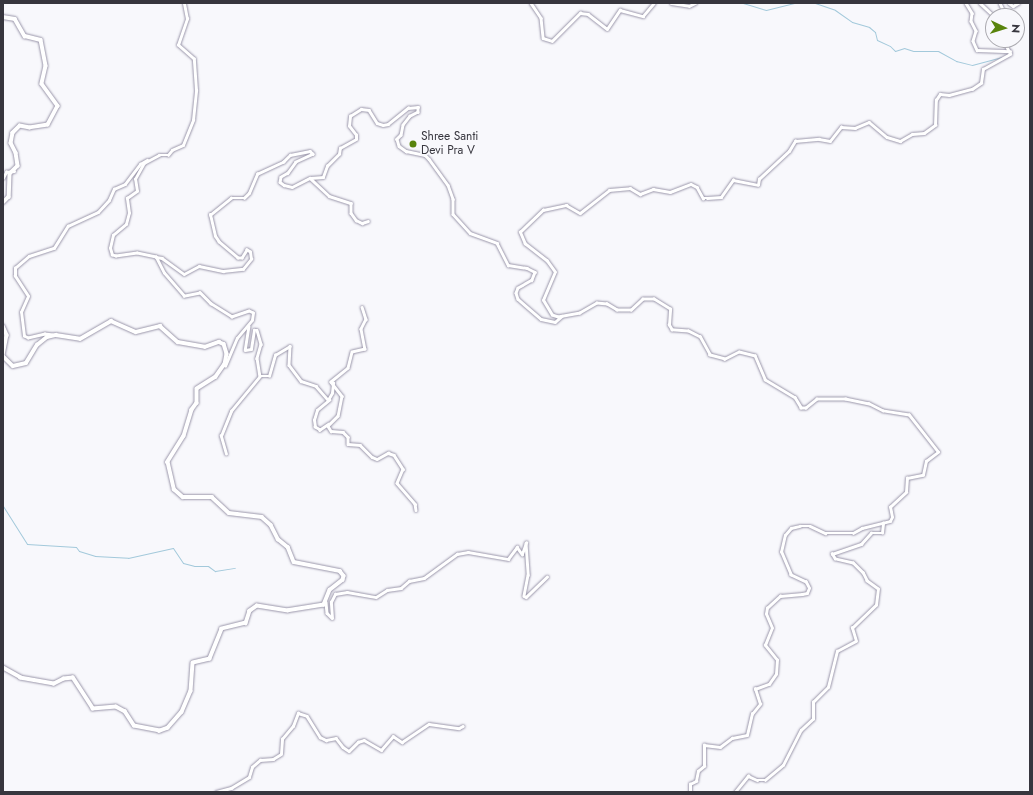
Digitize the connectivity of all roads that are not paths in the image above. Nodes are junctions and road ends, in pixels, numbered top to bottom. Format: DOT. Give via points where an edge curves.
graph roads {
  1 [pos="184,3"];
  2 [pos="531,3"];
  3 [pos="654,3"];
  4 [pos="671,3"];
  5 [pos="695,3"];
  6 [pos="966,3"];
  7 [pos="1009,3"];
  8 [pos="1018,3"];
  9 [pos="3,17"];
  10 [pos="1008,48"];
  11 [pos="1010,51"];
  12 [pos="150,160"];
  13 [pos="14,170"];
  14 [pos="3,178"];
  15 [pos="310,178"];
  16 [pos="3,203"];
  17 [pos="368,221"];
  18 [pos="156,257"];
  19 [pos="362,307"];
  20 [pos="562,316"];
  21 [pos="249,325"];
  22 [pos="3,326"];
  23 [pos="53,335"];
  24 [pos="222,369"];
  25 [pos="260,376"];
  26 [pos="333,383"];
  27 [pos="329,400"];
  28 [pos="329,424"];
  29 [pos="226,454"];
  30 [pos="416,510"];
  31 [pos="882,523"];
  32 [pos="547,577"];
  33 [pos="326,602"];
  34 [pos="3,668"];
  35 [pos="463,726"];
  36 [pos="216,792"];
  37 [pos="690,792"];
  38 [pos="735,792"];
  1 -- 12 [label="street" via="187,19 178,45 194,59 196,90 193,120 182,145 174,148 168,155 158,155"];
  2 -- 3 [label="street" via="541,18 543,38 552,41 580,13 588,14 607,29 620,10 643,16"];
  4 -- 5 [label="street" via="688,6"];
  6 -- 11 [label="street" via="972,12 971,21 976,31 974,41 977,50"];
  7 -- 8 [label="street" via="1013,6"];
  9 -- 13 [label="street" via="16,19 25,36 41,40 46,66 42,84 58,106 48,125 30,128 20,126 15,130 11,139 18,163"];
  10 -- 11 [label="street"];
  11 -- 20 [label="street" via="1007,57 983,69 981,83 972,90 949,95 940,94 936,100 935,125 924,133 898,140 887,136 867,121 855,128 841,128 830,141 795,141 790,150 763,175 758,185 733,180 720,197 703,198 697,187 691,184 670,192 653,188 640,194 632,188 611,189 580,212 566,205 543,210 520,234 524,244 547,261 555,272 544,297 544,304 552,315"];
  12 -- 18 [label="street" via="135,179 137,191 128,196 129,213 126,224 113,235 110,248 112,255 116,256 137,253"];
  12 -- 23 [label="street" via="142,162 125,184 114,189 109,200 98,212 68,226 54,248 29,256 16,265 16,276 28,296 21,312 24,336 28,338"];
  13 -- 14 [label="street" via="6,172"];
  13 -- 16 [label="street" via="10,174 9,197"];
  15 -- 17 [label="street" via="329,196 351,203 351,213 356,220 362,224"];
  15 -- 18 [label="street" via="292,187 280,182 281,177 288,173 296,162 313,154 310,151 290,155 283,162 257,174 249,193 244,198 231,198 210,216 219,242 238,258 242,258 247,250 250,252 251,259 243,269 223,271 199,266 184,274 162,258"];
  15 -- 20 [label="street" via="325,176 327,166 342,146 356,139 349,121 354,112 361,109 369,110 377,123 386,125 405,110 418,106 418,112 410,116 403,125 401,135 397,139 399,146 406,151 425,155 432,162 448,185 453,199 453,214 470,233 497,243 508,265 535,272 532,280 518,288 518,299 541,319 555,322"];
  18 -- 21 [label="street" via="164,273 184,296 200,293 210,304 232,317 251,312 253,317"];
  19 -- 26 [label="street" via="366,318 361,329 364,351 352,352 348,368 332,379"];
  20 -- 31 [label="street" via="580,313 598,303 607,304 617,310 630,310 640,301 651,298 669,307 672,330 688,331 700,337 710,355 727,358 739,352 755,356 765,380 795,398 801,408 806,408 817,399 846,399 869,404 883,411 911,416 938,454 926,461 923,475 907,478 906,492 890,507 892,519"];
  21 -- 24 [label="street" via="237,338 228,364"];
  21 -- 25 [label="street" via="245,350 251,349 254,330 257,330 261,347 257,358"];
  22 -- 23 [label="street" via="7,335 3,356 13,366 26,363 40,342"];
  23 -- 24 [label="street" via="80,339 111,320 136,332 157,325 178,342 205,347 219,342 224,344 228,354"];
  24 -- 33 [label="street" via="216,377 197,389 197,403 192,410 184,436 168,462 174,489 183,497 212,496 229,513 262,517 271,525 278,539 288,546 294,562 340,571 344,576 343,580 330,590"];
  25 -- 27 [label="street" via="269,376 274,355 290,346 289,365 301,381 316,386"];
  25 -- 29 [label="street" via="231,411 221,436"];
  26 -- 27 [label="street"];
  26 -- 28 [label="street" via="342,396 338,416"];
  27 -- 28 [label="street" via="317,410 314,420 315,427 320,430"];
  28 -- 30 [label="street" via="331,430 347,436 348,444 360,445 372,457 377,459 388,453 397,458 403,469 397,483 416,504"];
  31 -- 37 [label="street" via="853,533 825,533 810,526 800,526 792,528 785,535 782,552 791,575 806,582 809,588 802,594 780,596 767,608 766,614 772,628 765,645 777,660 776,674 769,684 755,689 760,704 752,714 747,735 732,738 720,747 704,745 704,766 698,771 696,781 690,784"];
  31 -- 38 [label="street" via="882,533 872,533 861,544 832,554 835,559 853,563 860,568 867,581 878,589 876,605 852,628 856,641 837,651 828,687 813,702 813,719 800,730 783,765 765,780 748,776"];
  32 -- 33 [label="street" via="526,597 524,596 528,575 526,542 522,554 517,547 508,559 468,552 457,554 424,578 409,581 401,588 387,590 376,597 347,592 335,594 331,602 332,618 327,613"];
  33 -- 34 [label="street" via="321,606 288,611 257,606 250,611 246,623 222,629 210,659 193,663 191,691 182,712 168,728 160,731 134,726 125,712 116,707 93,708 73,678 54,684 21,678"];
  35 -- 36 [label="street" via="459,728 429,724 402,742 393,736 381,750 364,740 349,751 336,738 326,740 320,737 307,716 298,713 293,726 282,739 281,754 273,759 260,760 252,767 249,777 231,788"];
}
